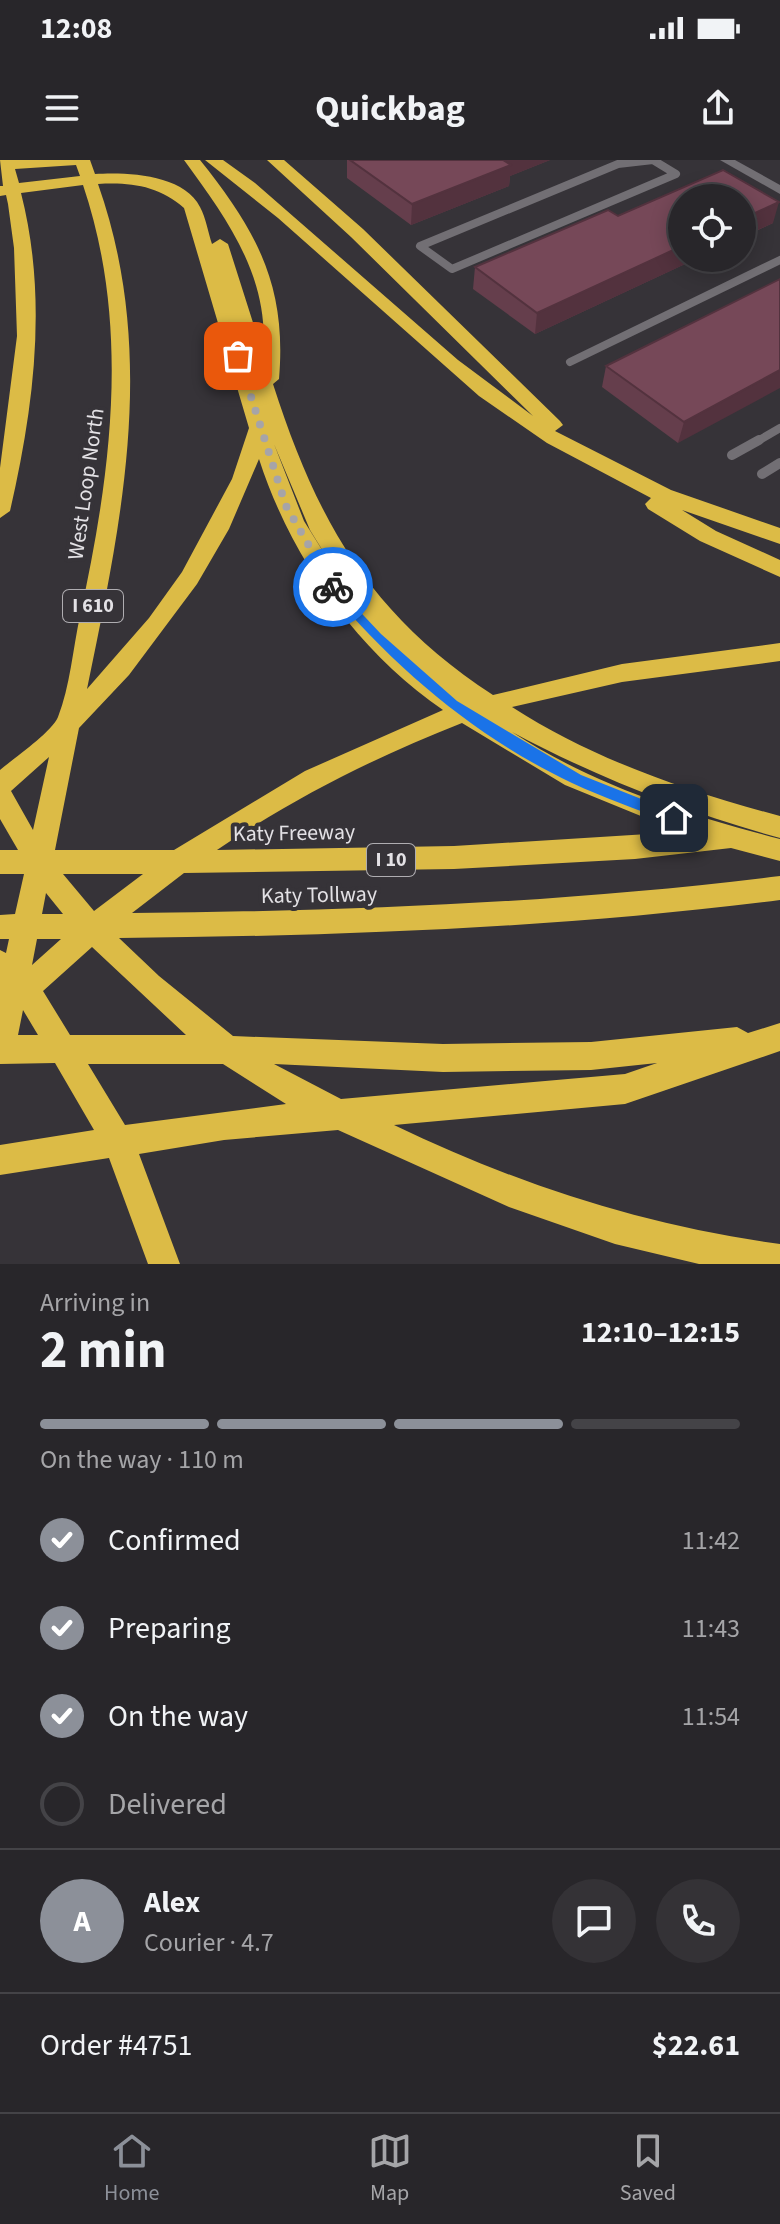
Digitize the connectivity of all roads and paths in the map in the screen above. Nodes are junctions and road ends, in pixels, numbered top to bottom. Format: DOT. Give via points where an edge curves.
graph roads {
  1 [pos="5,160"];
  2 [pos="80,160"];
  3 [pos="192,160"];
  4 [pos="213,160"];
  5 [pos="275,160"];
  6 [pos="653,160"];
  7 [pos="726,160"];
  8 [pos="155,164"];
  9 [pos="0,165"];
  10 [pos="779,188"];
  11 [pos="0,191"];
  12 [pos="780,260"];
  13 [pos="570,362"];
  14 [pos="780,428"];
  15 [pos="732,455"];
  16 [pos="780,463"];
  17 [pos="762,474"];
  18 [pos="0,511"];
  19 [pos="312,536"];
  20 [pos="780,536"];
  21 [pos="780,569"];
  22 [pos="780,652"];
  23 [pos="0,785"];
  24 [pos="0,795"];
  25 [pos="780,830"];
  26 [pos="780,850"];
  27 [pos="0,862"];
  28 [pos="780,888"];
  29 [pos="0,927"];
  30 [pos="0,963"];
  31 [pos="0,1013"];
  32 [pos="779,1036"];
  33 [pos="0,1049"];
  34 [pos="0,1160"];
  35 [pos="780,1260"];
  36 [pos="164,1264"];
  1 -- 18 [label="highway" via="21,225 28,320 19,422"];
  2 -- 9 [label="highway"];
  2 -- 33 [label="highway, West Loop North / I 610" via="103,222 116,284 124,370 120,447 111,519"];
  3 -- 23 [label="highway" via="236,215 265,283 271,372 254,449 217,535 159,621 77,714"];
  4 -- 20 [label="highway" via="519,416 583,455 683,503"];
  5 -- 21 [label="highway" via="583,451 664,511"];
  6 -- 6 [label="lane" via="618,164 420,246 452,269 676,174"];
  7 -- 10 [label="street"];
  8 -- 19 [label="highway" via="186,178 207,205"];
  11 -- 19 [label="highway" via="137,176 184,194 274,476"];
  12 -- 13 [label="lane"];
  14 -- 15 [label="lane"];
  16 -- 17 [label="lane"];
  19 -- 25 [label="highway" via="425,657 525,729 659,792"];
  19 -- 26 [label="highway" via="342,600 452,705 576,779 649,809"];
  22 -- 31 [label="highway" via="559,685 446,718 355,755 267,801 179,859 94,926"];
  24 -- 35 [label="highway" via="21,837 63,893 139,976 266,1077 448,1169 575,1216 736,1256"];
  25 -- 27 [label="highway, Katy Freeway / I 10" via="601,852 433,860"];
  28 -- 29 [label="highway, Katy Tollway" via="627,908 384,923"];
  30 -- 36 [label="highway" via="24,985 120,1145"];
  32 -- 33 [label="highway" via="591,1056"];
  32 -- 34 [label="highway" via="625,1089 224,1125"];
}
